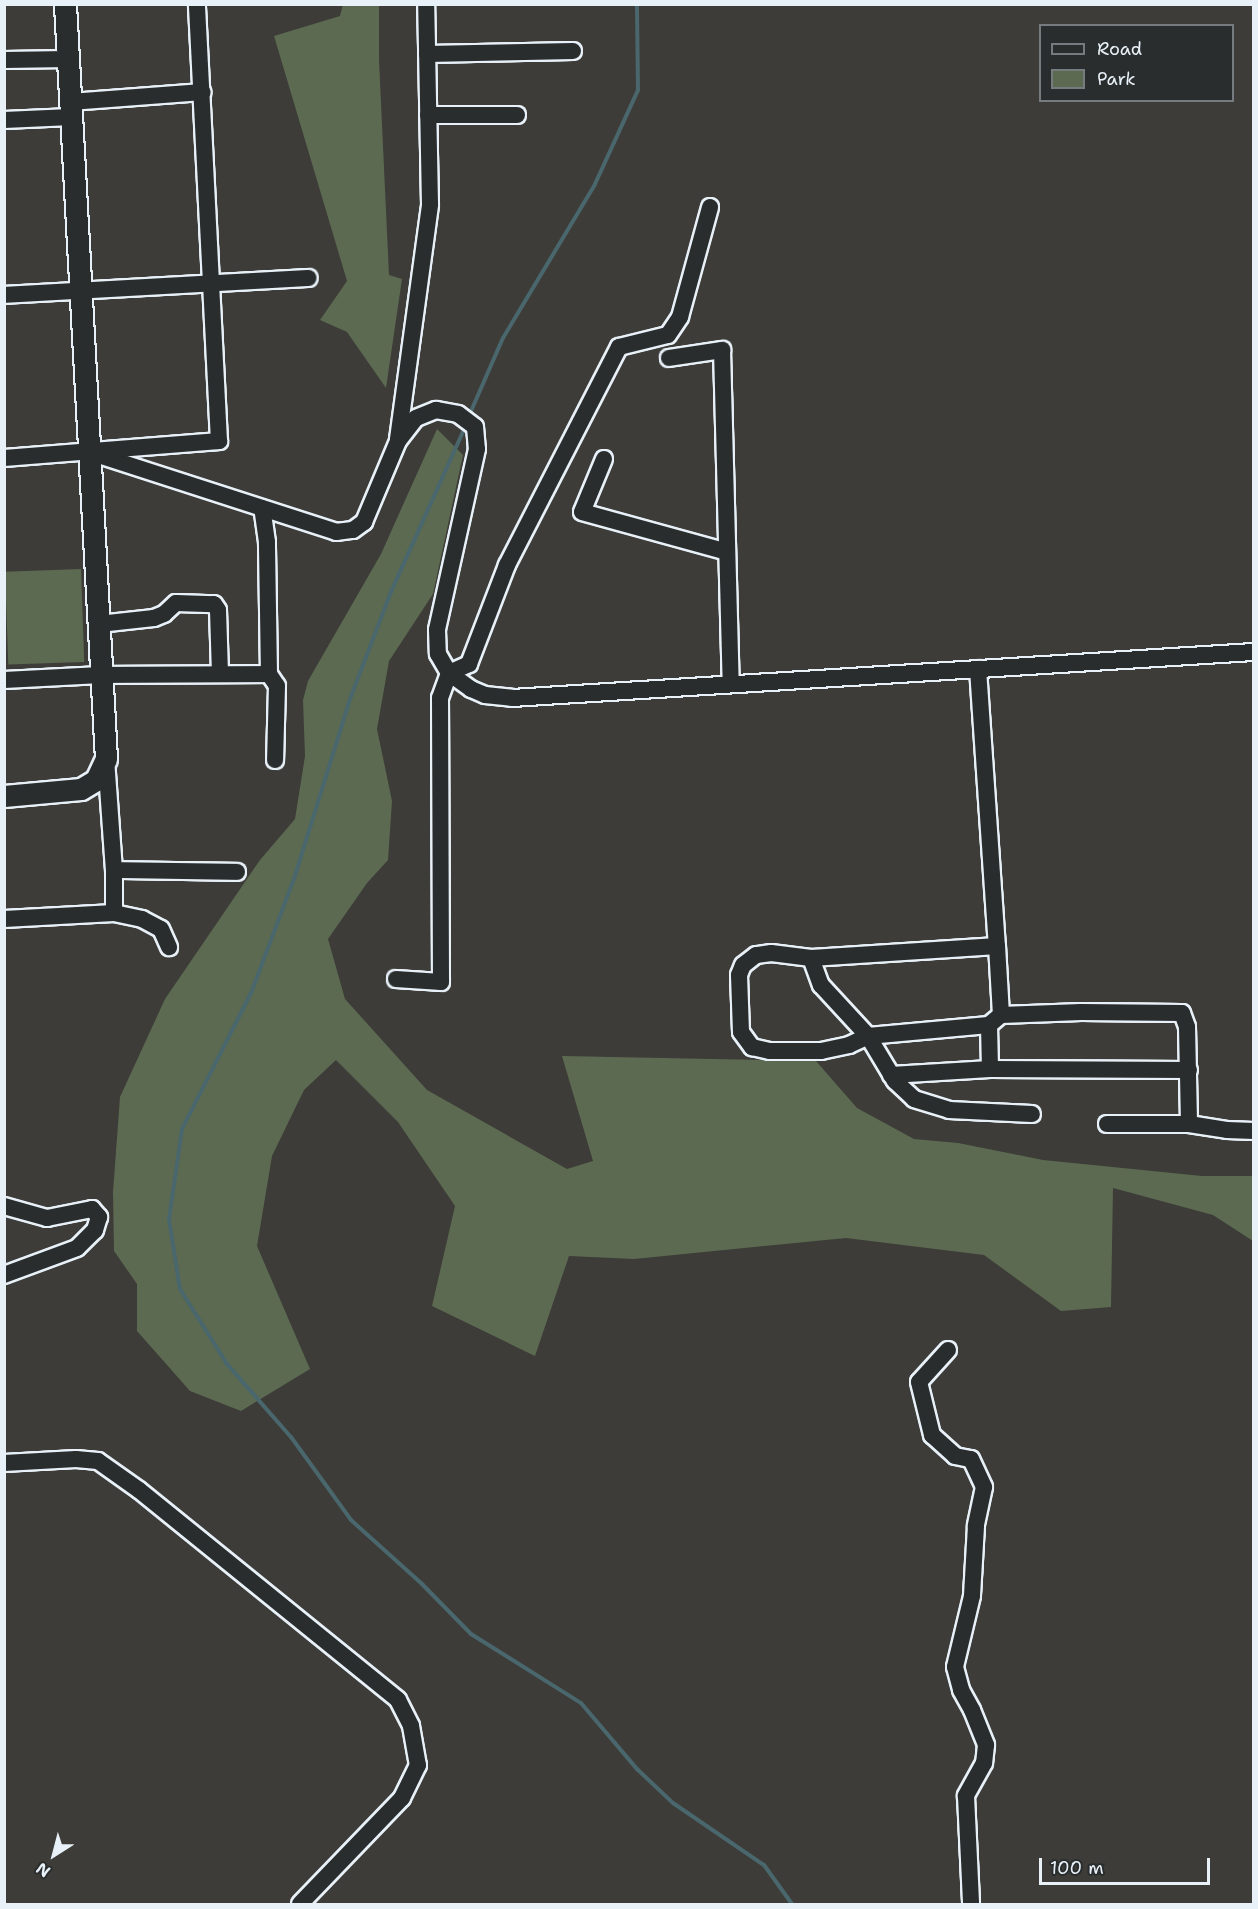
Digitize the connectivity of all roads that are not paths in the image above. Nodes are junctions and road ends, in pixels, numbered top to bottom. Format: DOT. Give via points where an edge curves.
graph roads {
  1 [pos="65,4"];
  2 [pos="197,4"];
  3 [pos="426,4"];
  4 [pos="573,51"];
  5 [pos="427,54"];
  6 [pos="68,59"];
  7 [pos="4,60"];
  8 [pos="203,92"];
  9 [pos="71,109"];
  10 [pos="428,115"];
  11 [pos="517,115"];
  12 [pos="4,120"];
  13 [pos="710,207"];
  14 [pos="309,278"];
  15 [pos="211,284"];
  16 [pos="81,290"];
  17 [pos="4,296"];
  18 [pos="669,358"];
  19 [pos="398,441"];
  20 [pos="89,452"];
  21 [pos="4,458"];
  22 [pos="604,459"];
  23 [pos="262,508"];
  24 [pos="727,552"];
  25 [pos="99,624"];
  26 [pos="1254,652"];
  27 [pos="978,669"];
  28 [pos="449,673"];
  29 [pos="220,674"];
  30 [pos="269,674"];
  31 [pos="101,675"];
  32 [pos="4,680"];
  33 [pos="731,684"];
  34 [pos="106,759"];
  35 [pos="275,760"];
  36 [pos="4,796"];
  37 [pos="114,870"];
  38 [pos="237,872"];
  39 [pos="114,913"];
  40 [pos="4,919"];
  41 [pos="997,946"];
  42 [pos="169,947"];
  43 [pos="811,958"];
  44 [pos="396,979"];
  45 [pos="995,1020"];
  46 [pos="868,1036"];
  47 [pos="990,1069"];
  48 [pos="1189,1070"];
  49 [pos="891,1075"];
  50 [pos="1032,1114"];
  51 [pos="1107,1124"];
  52 [pos="1189,1124"];
  53 [pos="1254,1131"];
  54 [pos="4,1206"];
  55 [pos="4,1275"];
  56 [pos="948,1350"];
  57 [pos="4,1463"];
  58 [pos="300,1905"];
  59 [pos="971,1905"];
  1 -- 6 [label="main road"];
  2 -- 8 [label="street"];
  3 -- 5 [label="street"];
  4 -- 5 [label="street"];
  5 -- 10 [label="street"];
  6 -- 7 [label="street"];
  6 -- 9 [label="main road"];
  8 -- 9 [label="street"];
  8 -- 15 [label="street"];
  9 -- 12 [label="street"];
  9 -- 16 [label="main road"];
  10 -- 11 [label="street"];
  10 -- 19 [label="street" via="430,204"];
  13 -- 28 [label="street" via="680,317 668,335 619,347 507,565 469,664"];
  14 -- 15 [label="street"];
  15 -- 16 [label="street"];
  15 -- 20 [label="street" via="219,441"];
  16 -- 17 [label="street"];
  16 -- 20 [label="main road"];
  18 -- 24 [label="street" via="722,350"];
  19 -- 23 [label="street" via="364,522 353,530 336,532"];
  19 -- 28 [label="street" via="416,418 436,411 458,414 475,427 477,449 437,630 438,654"];
  20 -- 21 [label="street"];
  20 -- 23 [label="street"];
  20 -- 25 [label="main road"];
  22 -- 24 [label="street" via="582,512"];
  23 -- 30 [label="street" via="267,542"];
  24 -- 33 [label="street"];
  25 -- 29 [label="street" via="154,618 176,603 214,604 218,610"];
  25 -- 31 [label="main road"];
  26 -- 27 [label="street"];
  27 -- 33 [label="street"];
  27 -- 41 [label="street"];
  28 -- 33 [label="street" via="485,695 512,698"];
  28 -- 44 [label="street" via="440,698 441,982"];
  29 -- 30 [label="street"];
  29 -- 31 [label="street"];
  30 -- 35 [label="street" via="277,686"];
  31 -- 32 [label="street"];
  31 -- 34 [label="main road"];
  34 -- 36 [label="main road" via="96,780 81,789"];
  34 -- 37 [label="street"];
  37 -- 38 [label="street"];
  37 -- 39 [label="street"];
  39 -- 40 [label="street"];
  39 -- 42 [label="street" via="142,919 161,929"];
  41 -- 43 [label="street"];
  41 -- 45 [label="street"];
  43 -- 46 [label="street" via="821,985"];
  43 -- 46 [label="street" via="771,953 748,958 739,975 741,1032 747,1042 770,1051 820,1052"];
  45 -- 46 [label="street"];
  45 -- 47 [label="street"];
  45 -- 48 [label="street" via="1176,1011 1186,1019"];
  46 -- 49 [label="street"];
  47 -- 48 [label="street"];
  47 -- 49 [label="street"];
  48 -- 52 [label="street"];
  49 -- 50 [label="street" via="924,1104 949,1110"];
  51 -- 52 [label="street"];
  52 -- 53 [label="street"];
  54 -- 55 [label="street" via="47,1218 92,1209 99,1217 96,1230 77,1248"];
  56 -- 59 [label="street" via="919,1382 932,1435 955,1456 971,1460 984,1487 976,1526 972,1596 955,1667 986,1745 984,1763 966,1796"];
  57 -- 58 [label="street" via="98,1461 398,1700 411,1726 418,1765 402,1798"];
}
